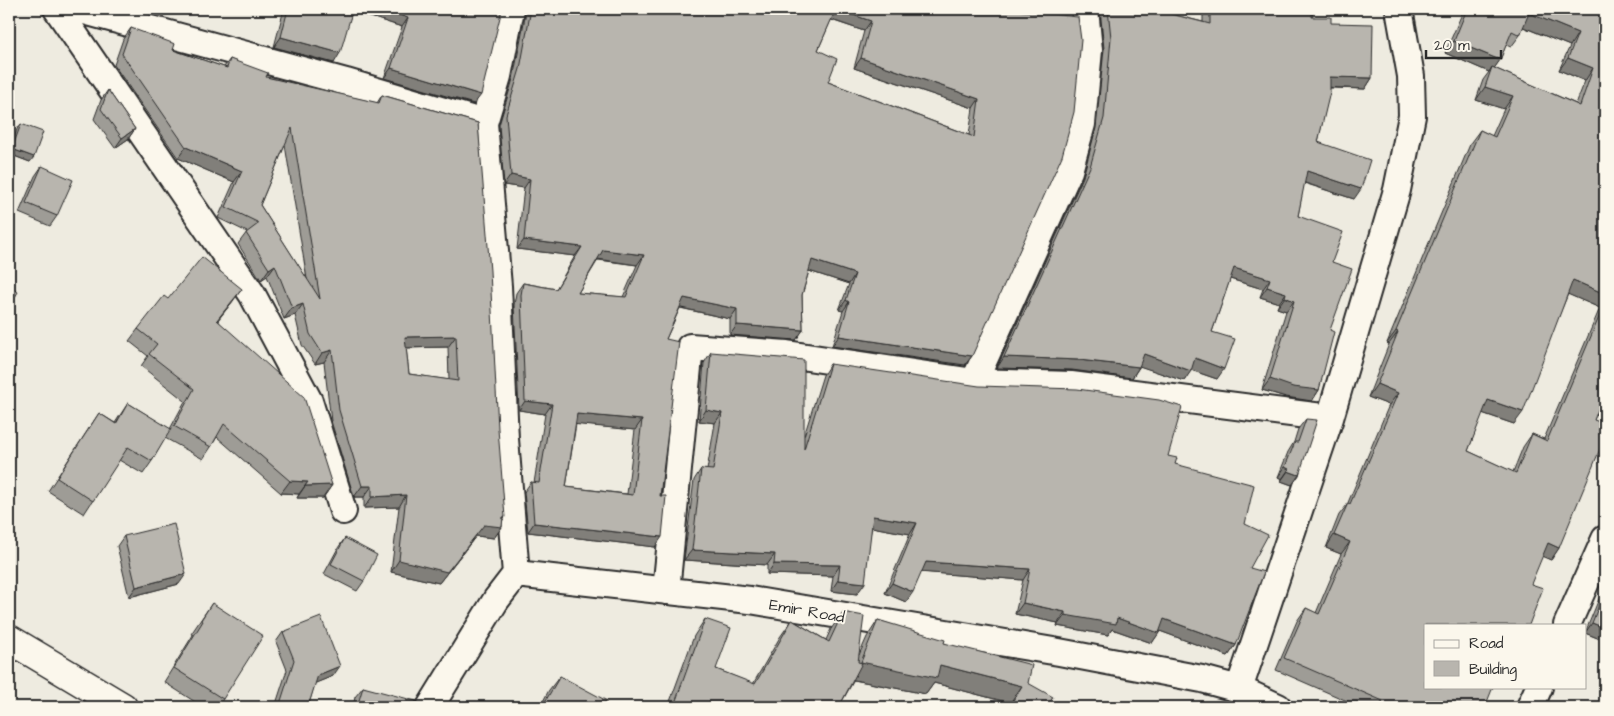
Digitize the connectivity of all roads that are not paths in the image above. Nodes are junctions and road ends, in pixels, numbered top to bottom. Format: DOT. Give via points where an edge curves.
graph roads {
  1 [pos="57,9"];
  2 [pos="77,9"];
  3 [pos="511,9"];
  4 [pos="1086,9"];
  5 [pos="1399,9"];
  6 [pos="484,123"];
  7 [pos="974,382"];
  8 [pos="1330,418"];
  9 [pos="344,511"];
  10 [pos="1605,538"];
  11 [pos="516,574"];
  12 [pos="666,591"];
  13 [pos="1567,624"];
  14 [pos="9,639"];
  15 [pos="1539,688"];
  16 [pos="1239,689"];
  17 [pos="123,707"];
  18 [pos="430,707"];
  19 [pos="1278,707"];
  20 [pos="1530,707"];
  1 -- 9 [label="street" via="252,294 309,401"];
  2 -- 6 [label="street"];
  3 -- 6 [label="street" via="498,76"];
  4 -- 7 [label="street" via="1090,50 1082,124 1069,171"];
  5 -- 8 [label="street" via="1411,76 1412,116 1397,190"];
  6 -- 11 [label="street"];
  7 -- 8 [label="street" via="1071,384"];
  7 -- 12 [label="street" via="787,354 690,347"];
  8 -- 16 [label="street"];
  10 -- 13 [label="street"];
  11 -- 12 [label="street, Emir Road"];
  11 -- 18 [label="street" via="496,600"];
  12 -- 16 [label="street, Emir Road" via="750,600 1059,652"];
  14 -- 17 [label="street"];
  15 -- 20 [label="street"];
  16 -- 19 [label="street, Emir Road"];
}
